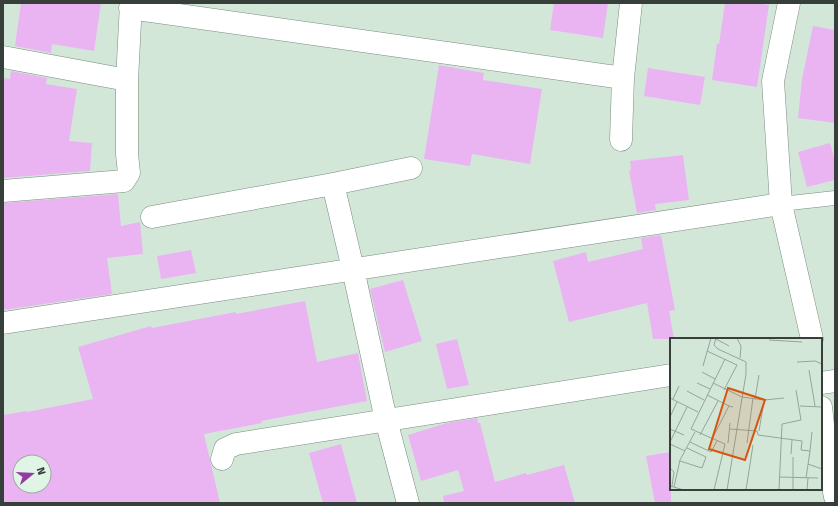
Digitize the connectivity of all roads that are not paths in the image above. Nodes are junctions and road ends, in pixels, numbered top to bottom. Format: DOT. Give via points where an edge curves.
graph roads {
  1 [pos="631,3"];
  2 [pos="789,3"];
  3 [pos="130,6"];
  4 [pos="3,57"];
  5 [pos="623,78"];
  6 [pos="127,80"];
  7 [pos="621,140"];
  8 [pos="411,168"];
  9 [pos="333,184"];
  10 [pos="3,191"];
  11 [pos="835,198"];
  12 [pos="781,204"];
  13 [pos="152,217"];
  14 [pos="353,269"];
  15 [pos="3,323"];
  16 [pos="812,338"];
  17 [pos="670,375"];
  18 [pos="835,381"];
  19 [pos="822,383"];
  20 [pos="822,416"];
  21 [pos="386,420"];
  22 [pos="222,459"];
  23 [pos="835,497"];
  24 [pos="408,503"];
  1 -- 5 [label="street"];
  2 -- 12 [label="street" via="773,80"];
  3 -- 5 [label="street"];
  3 -- 6 [label="street"];
  4 -- 6 [label="street"];
  5 -- 7 [label="street"];
  6 -- 10 [label="street" via="129,173 124,181"];
  8 -- 9 [label="street"];
  9 -- 13 [label="street"];
  9 -- 14 [label="street"];
  11 -- 12 [label="lane"];
  12 -- 14 [label="street"];
  12 -- 16 [label="street"];
  14 -- 15 [label="street"];
  14 -- 21 [label="street"];
  17 -- 21 [label="street"];
  18 -- 19 [label="street"];
  20 -- 23 [label="street"];
  21 -- 22 [label="street" via="236,444 225,449"];
  21 -- 24 [label="street"];
}
